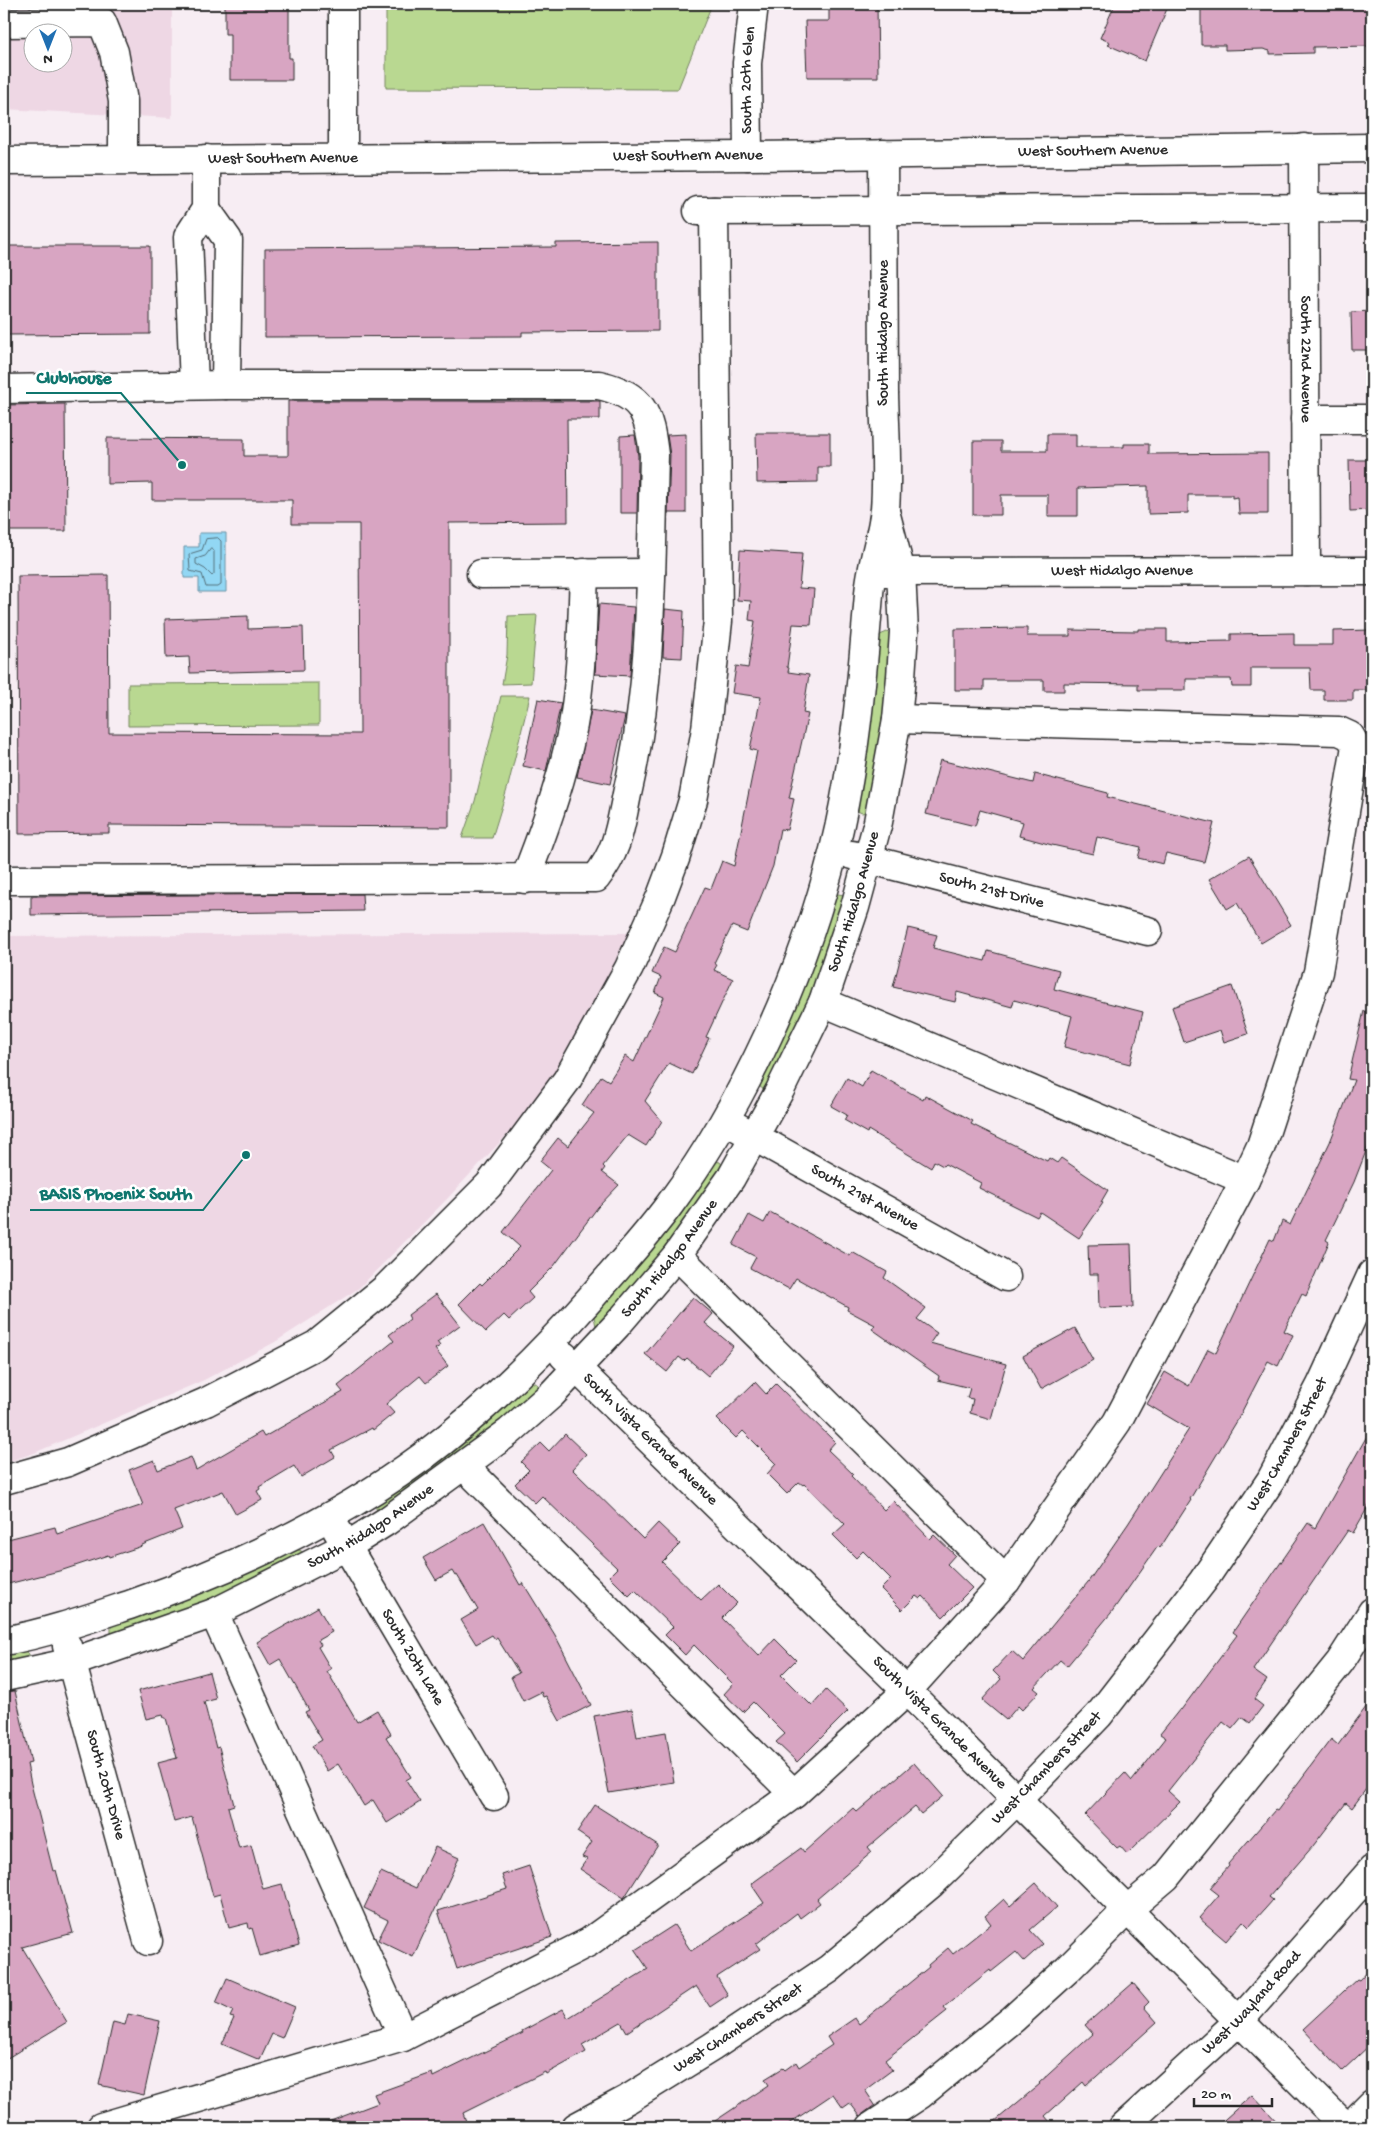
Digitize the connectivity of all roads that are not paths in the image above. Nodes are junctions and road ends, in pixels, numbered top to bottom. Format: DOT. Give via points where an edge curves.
graph roads {
  1 [pos="343,4"];
  2 [pos="754,4"];
  3 [pos="102,13"];
  4 [pos="4,23"];
  5 [pos="1304,148"];
  6 [pos="1372,148"];
  7 [pos="883,154"];
  8 [pos="748,156"];
  9 [pos="344,158"];
  10 [pos="123,159"];
  11 [pos="206,159"];
  12 [pos="4,160"];
  13 [pos="1304,208"];
  14 [pos="1372,208"];
  15 [pos="206,209"];
  16 [pos="884,210"];
  17 [pos="194,385"];
  18 [pos="226,385"];
  19 [pos="4,389"];
  20 [pos="1305,419"];
  21 [pos="1372,419"];
  22 [pos="885,511"];
  23 [pos="1306,571"];
  24 [pos="1372,571"];
  25 [pos="871,572"];
  26 [pos="901,572"];
  27 [pos="584,573"];
  28 [pos="651,573"];
  29 [pos="481,574"];
  30 [pos="897,719"];
  31 [pos="834,851"];
  32 [pos="869,860"];
  33 [pos="525,879"];
  34 [pos="4,880"];
  35 [pos="1148,930"];
  36 [pos="822,1002"];
  37 [pos="724,1119"];
  38 [pos="753,1136"];
  39 [pos="1245,1180"];
  40 [pos="677,1255"];
  41 [pos="1372,1274"];
  42 [pos="1006,1277"];
  43 [pos="551,1343"];
  44 [pos="577,1369"];
  45 [pos="464,1466"];
  46 [pos="4,1480"];
  47 [pos="330,1517"];
  48 [pos="347,1546"];
  49 [pos="1006,1581"];
  50 [pos="1372,1612"];
  51 [pos="214,1613"];
  52 [pos="61,1628"];
  53 [pos="4,1641"];
  54 [pos="73,1662"];
  55 [pos="4,1677"];
  56 [pos="907,1692"];
  57 [pos="794,1794"];
  58 [pos="494,1796"];
  59 [pos="1016,1801"];
  60 [pos="1372,1870"];
  61 [pos="1127,1910"];
  62 [pos="148,1941"];
  63 [pos="1240,2020"];
  64 [pos="403,2037"];
  65 [pos="1372,2104"];
  66 [pos="101,2127"];
  67 [pos="576,2127"];
  68 [pos="871,2127"];
  69 [pos="1123,2127"];
  70 [pos="1348,2127"];
  1 -- 9 [label="street"];
  2 -- 8 [label="street, South 20th Glen" via="747,62"];
  3 -- 4 [label="street"];
  3 -- 10 [label="street" via="114,52 123,100"];
  5 -- 6 [label="street, West Southern Avenue"];
  5 -- 7 [label="street, West Southern Avenue"];
  5 -- 13 [label="street, South 22nd Avenue"];
  7 -- 8 [label="street, West Southern Avenue"];
  7 -- 16 [label="street, South Hidalgo Avenue"];
  8 -- 9 [label="street, West Southern Avenue"];
  9 -- 11 [label="street, West Southern Avenue"];
  10 -- 11 [label="street, West Southern Avenue"];
  10 -- 12 [label="street, West Southern Avenue"];
  11 -- 15 [label="street"];
  13 -- 14 [label="street"];
  13 -- 16 [label="street"];
  13 -- 20 [label="street, South 22nd Avenue"];
  15 -- 17 [label="street" via="188,237"];
  15 -- 18 [label="street" via="228,240"];
  16 -- 22 [label="street, South Hidalgo Avenue"];
  16 -- 46 [label="street" via="706,211 718,621 706,729 693,800 661,896 629,968 568,1080 489,1185 386,1288 316,1345 206,1402 68,1462"];
  17 -- 18 [label="street"];
  17 -- 19 [label="street"];
  18 -- 28 [label="street" via="599,385 628,394 646,412 654,454"];
  20 -- 21 [label="street"];
  20 -- 23 [label="street, South 22nd Avenue"];
  22 -- 25 [label="street, South Hidalgo Avenue"];
  22 -- 26 [label="street, South Hidalgo Avenue"];
  23 -- 24 [label="street, West Hidalgo Avenue"];
  23 -- 26 [label="street, West Hidalgo Avenue"];
  25 -- 26 [label="street, West Hidalgo Avenue"];
  25 -- 31 [label="street, South Hidalgo Avenue" via="856,739"];
  26 -- 30 [label="street, South Hidalgo Avenue" via="904,632"];
  27 -- 28 [label="street"];
  27 -- 29 [label="street"];
  27 -- 33 [label="street" via="579,676 572,726 548,820"];
  28 -- 33 [label="street" via="644,696 634,766 615,850 596,878"];
  30 -- 32 [label="street, South Hidalgo Avenue"];
  30 -- 39 [label="street" via="1339,730 1350,736 1356,746 1318,972 1261,1146"];
  31 -- 32 [label="street, South 21st Drive"];
  31 -- 37 [label="street, South Hidalgo Avenue" via="800,958 778,1012"];
  32 -- 35 [label="street, South 21st Drive"];
  32 -- 36 [label="street, South Hidalgo Avenue"];
  33 -- 34 [label="street"];
  36 -- 38 [label="street, South Hidalgo Avenue" via="780,1090"];
  36 -- 39 [label="street"];
  37 -- 38 [label="street, South 21st Avenue"];
  37 -- 43 [label="street, South Hidalgo Avenue" via="669,1206"];
  38 -- 40 [label="street, South Hidalgo Avenue" via="731,1178"];
  38 -- 42 [label="street, South 21st Avenue"];
  39 -- 49 [label="street" via="1117,1422"];
  40 -- 44 [label="street, South Hidalgo Avenue"];
  40 -- 49 [label="street"];
  41 -- 59 [label="street, West Chambers Street" via="1321,1385 1271,1480 1202,1581 1099,1715"];
  43 -- 44 [label="street, South Vista Grande Avenue"];
  43 -- 47 [label="street, South Hidalgo Avenue" via="490,1402 428,1452"];
  44 -- 45 [label="street, South Hidalgo Avenue" via="509,1432"];
  44 -- 56 [label="street, South Vista Grande Avenue"];
  45 -- 48 [label="street, South Hidalgo Avenue"];
  45 -- 57 [label="street"];
  47 -- 48 [label="street, South 20th Lane"];
  47 -- 52 [label="street, South Hidalgo Avenue" via="269,1550 198,1581"];
  48 -- 51 [label="street, South Hidalgo Avenue"];
  48 -- 58 [label="street, South 20th Lane"];
  49 -- 56 [label="street"];
  50 -- 61 [label="street" via="1340,1662 1166,1877"];
  51 -- 54 [label="street, South Hidalgo Avenue"];
  51 -- 64 [label="street"];
  52 -- 53 [label="street, South Hidalgo Avenue"];
  52 -- 54 [label="street, South 20th Drive"];
  54 -- 55 [label="street, South Hidalgo Avenue"];
  54 -- 62 [label="street, South 20th Drive"];
  56 -- 57 [label="street"];
  56 -- 59 [label="street, South Vista Grande Avenue"];
  57 -- 64 [label="street" via="589,1942"];
  59 -- 61 [label="street, South Vista Grande Avenue"];
  59 -- 67 [label="street, West Chambers Street" via="932,1883 829,1969 712,2047"];
  60 -- 63 [label="street, West Wayland Road"];
  61 -- 63 [label="street, South Vista Grande Avenue"];
  61 -- 68 [label="street" via="1013,2019 921,2094"];
  63 -- 69 [label="street, West Wayland Road"];
  63 -- 70 [label="street, South Vista Grande Avenue"];
  64 -- 66 [label="street"];
  65 -- 70 [label="street"];
}
